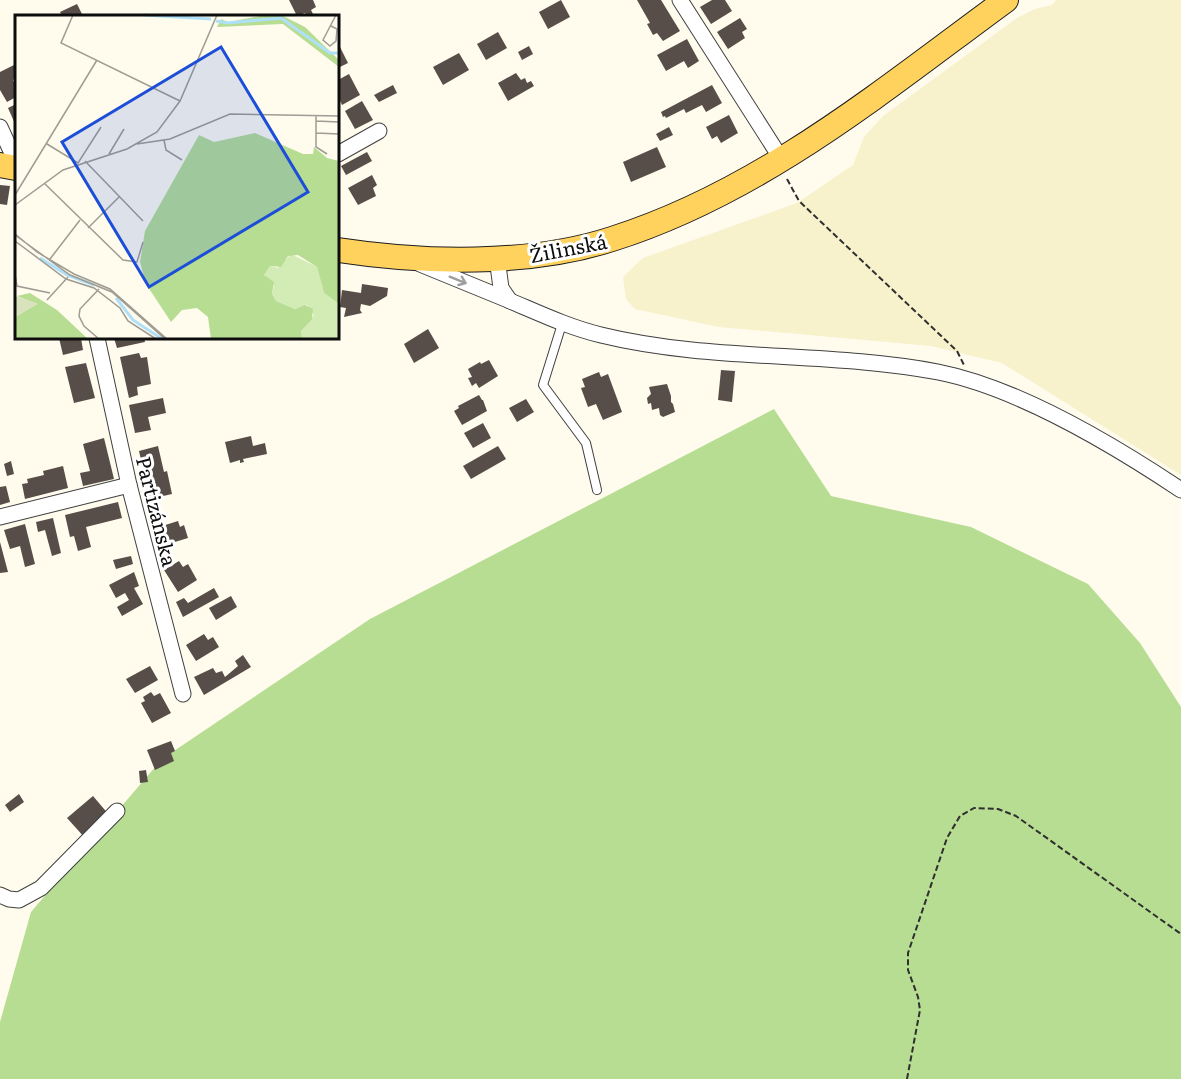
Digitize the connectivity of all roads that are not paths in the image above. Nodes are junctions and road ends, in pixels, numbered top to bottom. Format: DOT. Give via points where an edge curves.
graph roads {
  1 [pos="680,0"];
  2 [pos="1006,0"];
  3 [pos="0,127"];
  4 [pos="379,131"];
  5 [pos="339,153"];
  6 [pos="15,160"];
  7 [pos="0,165"];
  8 [pos="15,168"];
  9 [pos="784,168"];
  10 [pos="339,250"];
  11 [pos="406,258"];
  12 [pos="497,258"];
  13 [pos="510,301"];
  14 [pos="562,324"];
  15 [pos="97,339"];
  16 [pos="129,485"];
  17 [pos="597,489"];
  18 [pos="1181,489"];
  19 [pos="0,517"];
  20 [pos="183,694"];
  21 [pos="117,811"];
  22 [pos="0,895"];
  1 -- 9 [label="street"];
  2 -- 9 [label="main road, Žilinská"];
  3 -- 6 [label="street"];
  4 -- 5 [label="street"];
  7 -- 8 [label="main road"];
  9 -- 12 [label="main road, Žilinská" via="611,240 552,253"];
  10 -- 11 [label="main road, Žilinská"];
  11 -- 12 [label="main road, Žilinská"];
  11 -- 13 [label="street, one-way"];
  12 -- 13 [label="street" via="501,288"];
  13 -- 14 [label="street"];
  14 -- 17 [label="lane" via="543,385 586,443"];
  14 -- 18 [label="street" via="601,335 680,348 940,373 983,385 1064,420"];
  15 -- 16 [label="street, Partizánska"];
  16 -- 19 [label="street"];
  16 -- 20 [label="street, Partizánska"];
  21 -- 22 [label="street" via="41,888 19,900"];
}
